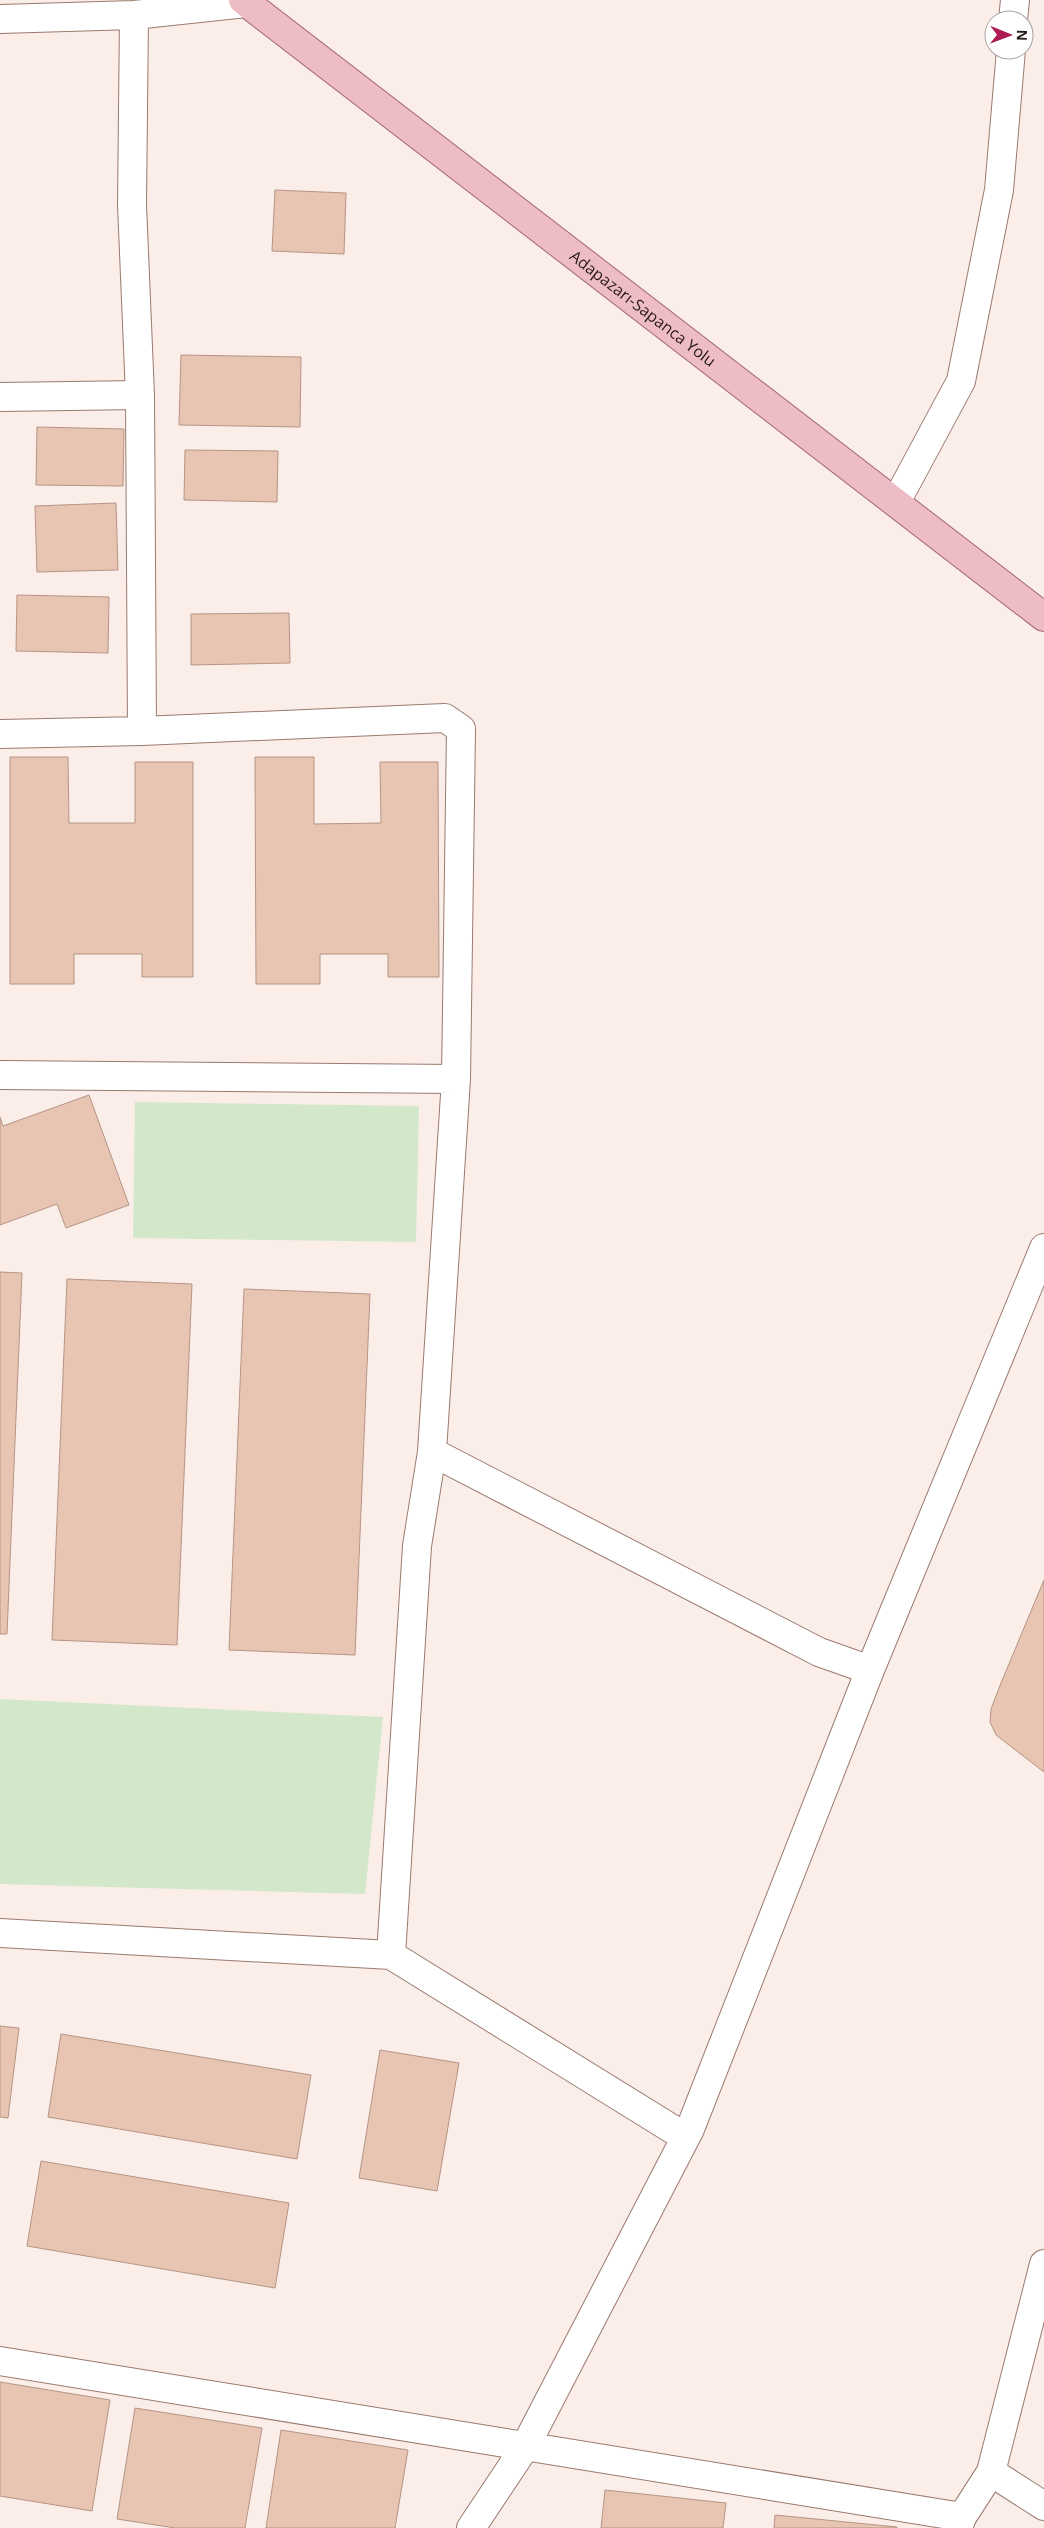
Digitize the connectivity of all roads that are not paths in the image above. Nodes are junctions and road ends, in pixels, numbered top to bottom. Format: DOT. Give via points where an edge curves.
graph roads {
  1 [pos="244,1"];
  2 [pos="134,15"];
  3 [pos="0,19"];
  4 [pos="1010,60"];
  5 [pos="140,395"];
  6 [pos="0,397"];
  7 [pos="896,502"];
  8 [pos="1044,617"];
  9 [pos="142,731"];
  10 [pos="0,734"];
  11 [pos="0,1075"];
  12 [pos="456,1079"];
  13 [pos="1044,1248"];
  14 [pos="432,1452"];
  15 [pos="870,1670"];
  16 [pos="0,1933"];
  17 [pos="391,1955"];
  18 [pos="685,2137"];
  19 [pos="1044,2264"];
  20 [pos="0,2361"];
  21 [pos="525,2447"];
  22 [pos="991,2472"];
  23 [pos="1044,2506"];
  24 [pos="960,2522"];
  25 [pos="471,2528"];
  1 -- 2 [label="street"];
  1 -- 7 [label="main road, Adapazarı-Sapanca Yolu"];
  2 -- 3 [label="street"];
  2 -- 5 [label="street" via="132,206"];
  4 -- 7 [label="street" via="999,190 962,381"];
  5 -- 6 [label="street"];
  5 -- 9 [label="street"];
  7 -- 8 [label="main road, Adapazarı-Sapanca Yolu"];
  9 -- 10 [label="street"];
  9 -- 12 [label="street" via="445,718 461,729"];
  11 -- 12 [label="street"];
  12 -- 14 [label="street"];
  13 -- 15 [label="street"];
  14 -- 15 [label="street" via="819,1652"];
  14 -- 17 [label="street" via="417,1546"];
  15 -- 18 [label="street"];
  16 -- 17 [label="street"];
  17 -- 18 [label="street"];
  18 -- 21 [label="street"];
  19 -- 22 [label="street"];
  20 -- 21 [label="street"];
  21 -- 24 [label="street"];
  21 -- 25 [label="street"];
  22 -- 23 [label="street"];
  22 -- 24 [label="street"];
}
